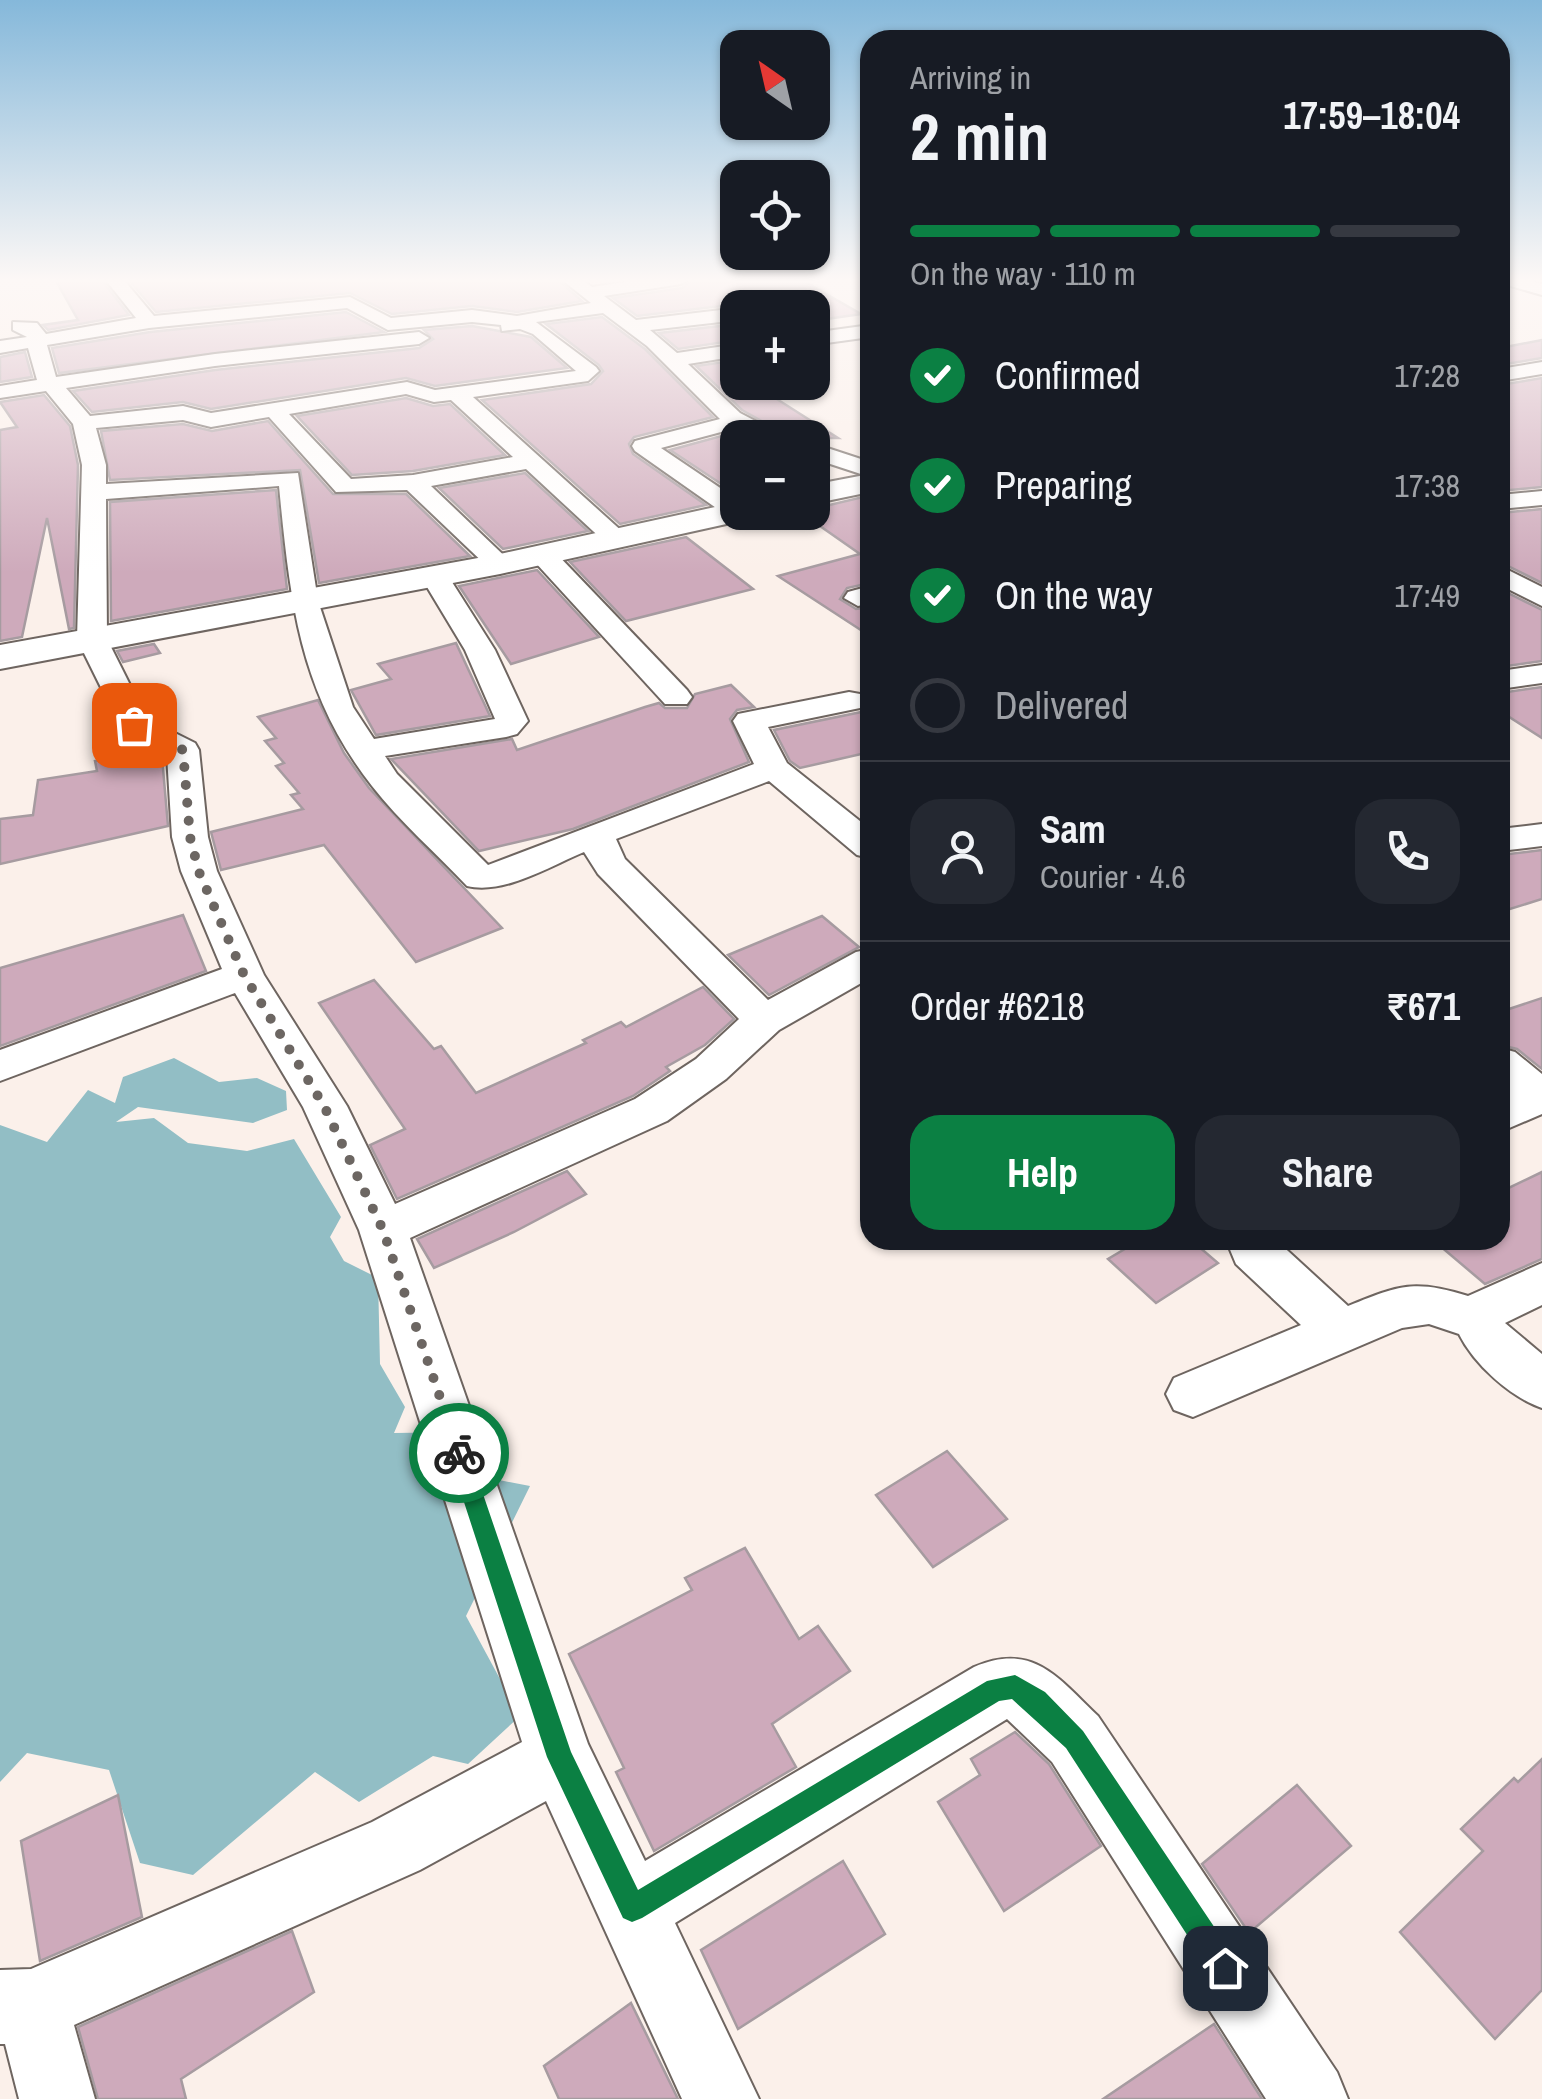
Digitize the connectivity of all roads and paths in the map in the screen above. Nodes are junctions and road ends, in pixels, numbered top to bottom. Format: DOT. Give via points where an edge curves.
graph roads {
  1 [pos="45,377"];
  2 [pos="109,377"];
  3 [pos="305,377"];
  4 [pos="567,377"];
  5 [pos="690,377"];
  6 [pos="53,385"];
  7 [pos="0,392"];
  8 [pos="456,393"];
  9 [pos="333,400"];
  10 [pos="274,410"];
  11 [pos="737,420"];
  12 [pos="84,423"];
  13 [pos="720,425"];
  14 [pos="830,456"];
  15 [pos="531,461"];
  16 [pos="860,467"];
  17 [pos="413,482"];
  18 [pos="860,485"];
  19 [pos="96,492"];
  20 [pos="830,492"];
  21 [pos="1542,498"];
  22 [pos="720,499"];
  23 [pos="1510,501"];
  24 [pos="720,516"];
  25 [pos="616,540"];
  26 [pos="543,555"];
  27 [pos="500,564"];
  28 [pos="434,577"];
  29 [pos="1510,580"];
  30 [pos="1542,598"];
  31 [pos="304,601"];
  32 [pos="92,640"];
  33 [pos="0,657"];
  34 [pos="1542,674"];
  35 [pos="1510,679"];
  36 [pos="676,697"];
  37 [pos="849,701"];
  38 [pos="364,750"];
  39 [pos="773,768"];
  40 [pos="597,834"];
  41 [pos="1542,835"];
  42 [pos="860,839"];
  43 [pos="1510,839"];
  44 [pos="860,967"];
  45 [pos="244,975"];
  46 [pos="764,1020"];
  47 [pos="0,1066"];
  48 [pos="1510,1071"];
  49 [pos="1541,1097"];
  50 [pos="1510,1111"];
  51 [pos="383,1230"];
  52 [pos="1252,1250"];
  53 [pos="1542,1283"];
  54 [pos="1478,1318"];
  55 [pos="1342,1331"];
  56 [pos="1542,1386"];
  57 [pos="1193,1394"];
  58 [pos="560,1757"];
  59 [pos="632,1909"];
  60 [pos="16,2006"];
  61 [pos="57,2099"];
  62 [pos="722,2099"];
  63 [pos="1310,2099"];
  1 -- 6 [label="street"];
  2 -- 6 [label="street"];
  3 -- 9 [label="street"];
  4 -- 8 [label="street"];
  5 -- 11 [label="street"];
  6 -- 7 [label="street"];
  6 -- 12 [label="street"];
  8 -- 9 [label="street" via="432,396 407,388"];
  8 -- 15 [label="street"];
  9 -- 10 [label="street"];
  10 -- 12 [label="street" via="206,421 183,413"];
  10 -- 17 [label="street" via="343,486"];
  12 -- 19 [label="street"];
  13 -- 22 [label="street" via="643,444"];
  14 -- 16 [label="street"];
  15 -- 17 [label="street"];
  15 -- 25 [label="street"];
  17 -- 27 [label="street"];
  18 -- 20 [label="street"];
  19 -- 31 [label="street" via="290,478"];
  19 -- 32 [label="street"];
  21 -- 23 [label="street"];
  24 -- 25 [label="street"];
  25 -- 26 [label="street"];
  26 -- 27 [label="street"];
  26 -- 36 [label="street"];
  27 -- 28 [label="street"];
  28 -- 31 [label="street"];
  28 -- 38 [label="street" via="480,650 511,724"];
  29 -- 30 [label="street"];
  31 -- 32 [label="street"];
  31 -- 38 [label="street" via="338,707"];
  32 -- 33 [label="street"];
  32 -- 45 [label="street" via="134,725 183,750 199,872"];
  34 -- 35 [label="street"];
  37 -- 39 [label="street" via="750,721"];
  38 -- 40 [label="street" via="385,781 480,878"];
  39 -- 40 [label="street"];
  39 -- 42 [label="street"];
  40 -- 46 [label="street" via="611,866"];
  41 -- 43 [label="street"];
  44 -- 46 [label="street"];
  45 -- 47 [label="street"];
  45 -- 51 [label="street" via="324,1106"];
  46 -- 51 [label="street" via="711,1069 651,1110"];
  48 -- 49 [label="street"];
  49 -- 50 [label="street"];
  51 -- 58 [label="street"];
  52 -- 55 [label="street"];
  53 -- 54 [label="street"];
  54 -- 55 [label="street" via="1416,1304"];
  54 -- 56 [label="street" via="1486,1336"];
  55 -- 57 [label="street"];
  58 -- 59 [label="street"];
  58 -- 60 [label="street" via="396,1846"];
  59 -- 62 [label="street"];
  59 -- 63 [label="street" via="996,1689 1015,1687 1074,1740"];
  60 -- 61 [label="street"];
}
